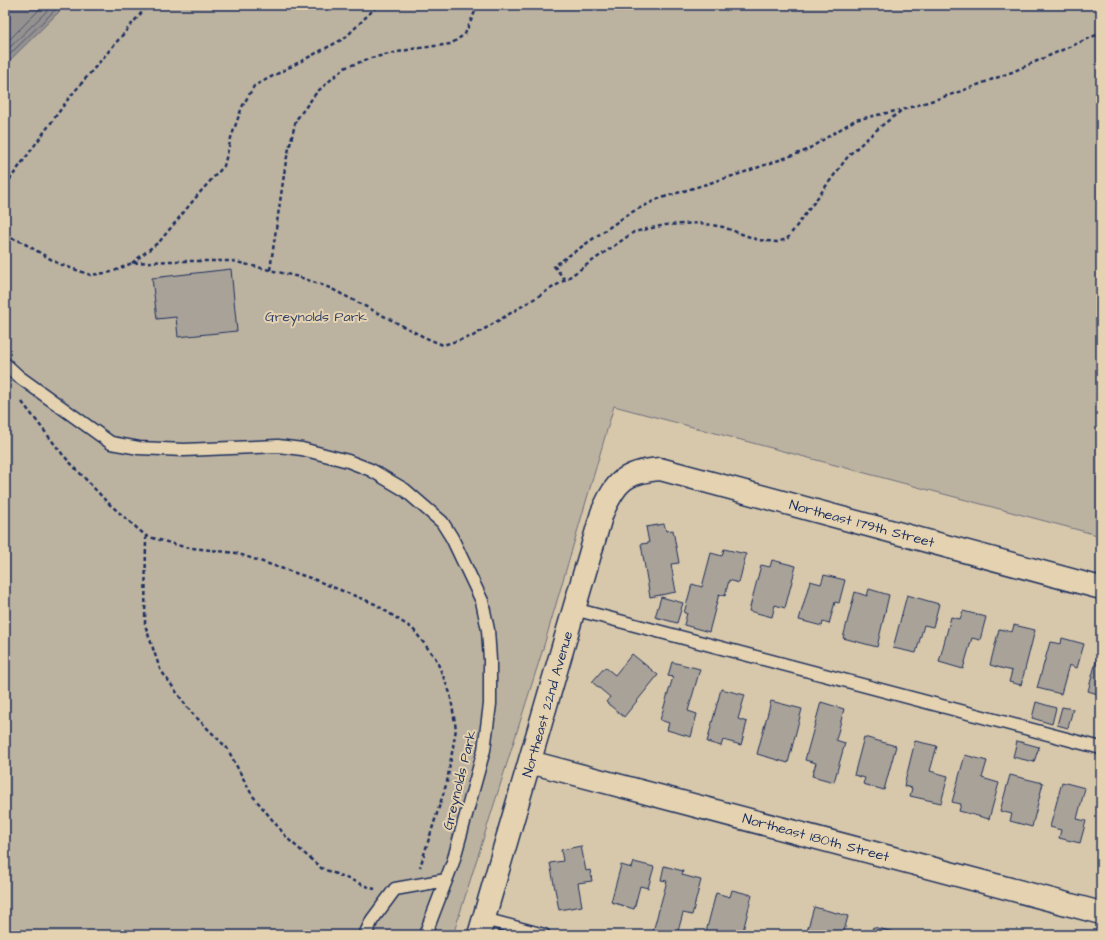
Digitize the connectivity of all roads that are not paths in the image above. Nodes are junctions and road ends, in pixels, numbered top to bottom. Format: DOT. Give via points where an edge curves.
graph roads {
  1 [pos="5,364"];
  2 [pos="624,479"];
  3 [pos="1101,588"];
  4 [pos="574,609"];
  5 [pos="1101,748"];
  6 [pos="530,762"];
  7 [pos="446,880"];
  8 [pos="1101,913"];
  9 [pos="482,927"];
  10 [pos="365,935"];
  11 [pos="425,935"];
  12 [pos="544,935"];
  1 -- 7 [label="lane, Greynolds Park" via="111,443 139,448 184,450 278,446 308,450 371,470 405,490 442,522 482,601 488,630 490,660 490,704 484,750"];
  2 -- 3 [label="street, Northeast 179th Street" via="634,473 660,469"];
  2 -- 4 [label="street, Northeast 22nd Avenue" via="611,494 602,512"];
  4 -- 5 [label="lane"];
  4 -- 6 [label="street, Northeast 22nd Avenue"];
  6 -- 8 [label="street, Northeast 180th Street"];
  6 -- 9 [label="street, Northeast 22nd Avenue"];
  7 -- 10 [label="lane" via="395,889 372,920"];
  7 -- 11 [label="lane, Greynolds Park"];
  9 -- 12 [label="lane"];
}
